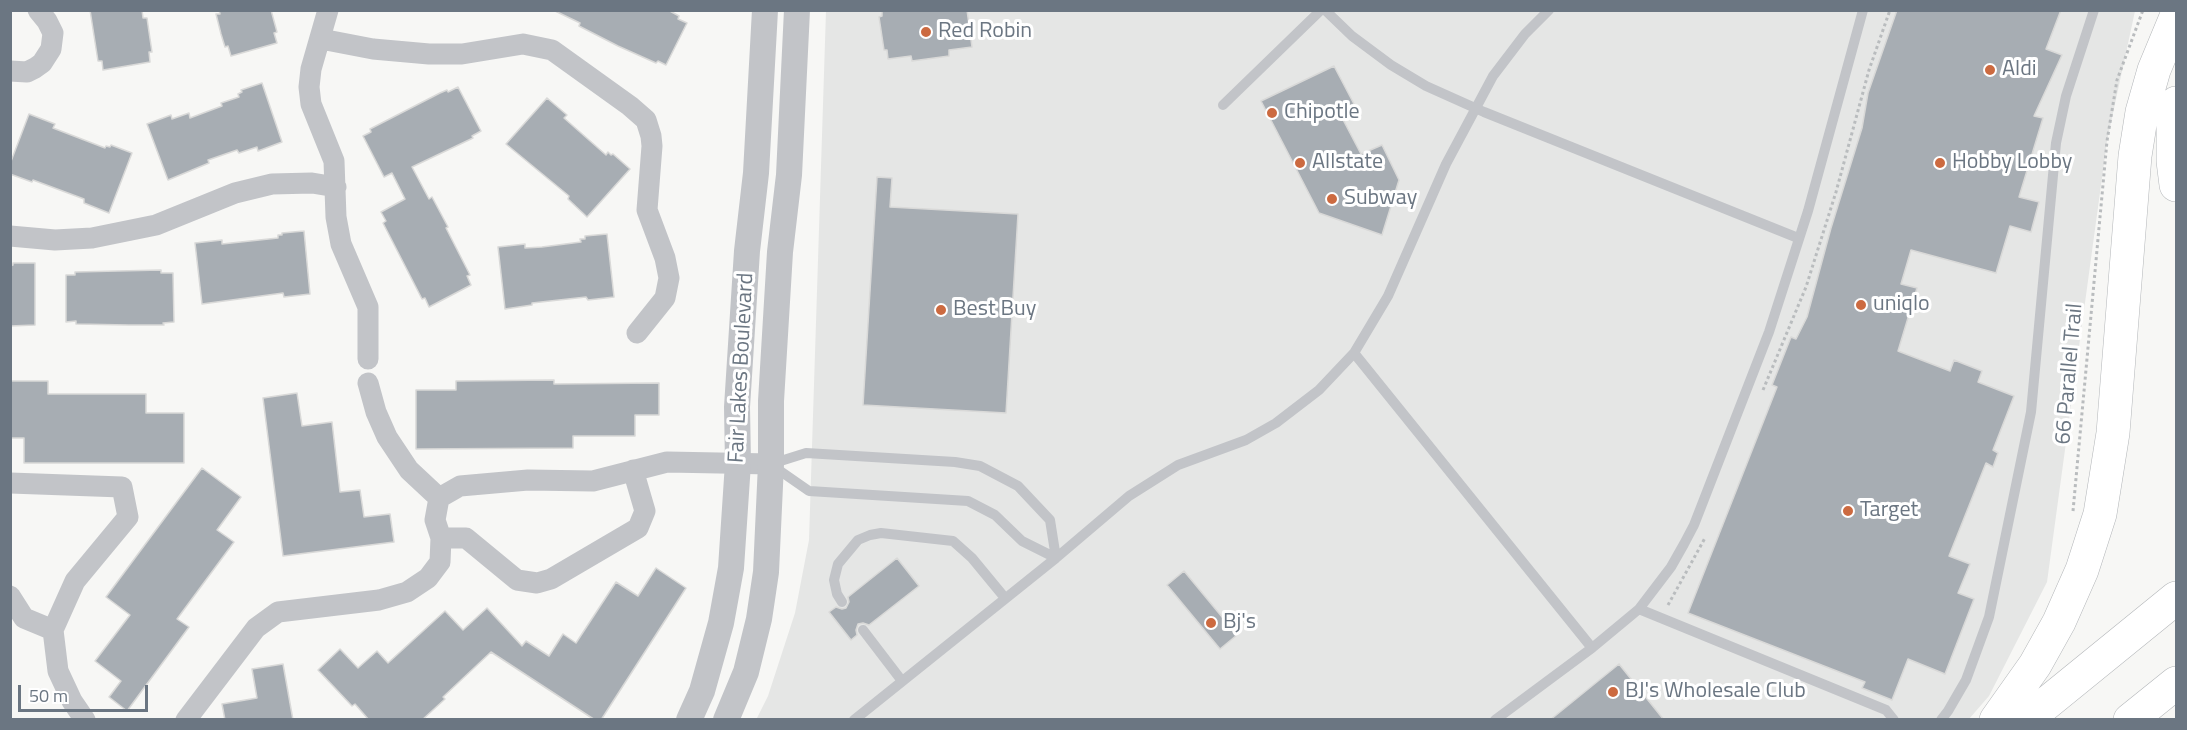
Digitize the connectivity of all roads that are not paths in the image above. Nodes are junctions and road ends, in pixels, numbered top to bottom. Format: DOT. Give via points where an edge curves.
graph roads {
  1 [pos="38,10"];
  2 [pos="328,10"];
  3 [pos="765,10"];
  4 [pos="797,10"];
  5 [pos="1323,10"];
  6 [pos="1549,10"];
  7 [pos="1863,10"];
  8 [pos="2094,10"];
  9 [pos="2176,17"];
  10 [pos="321,39"];
  11 [pos="10,71"];
  12 [pos="2176,102"];
  13 [pos="1223,105"];
  14 [pos="1475,109"];
  15 [pos="2176,185"];
  16 [pos="336,187"];
  17 [pos="10,236"];
  18 [pos="1798,238"];
  19 [pos="637,333"];
  20 [pos="1354,354"];
  21 [pos="368,359"];
  22 [pos="368,383"];
  23 [pos="738,463"];
  24 [pos="771,464"];
  25 [pos="633,470"];
  26 [pos="10,483"];
  27 [pos="439,498"];
  28 [pos="441,538"];
  29 [pos="1056,558"];
  30 [pos="10,596"];
  31 [pos="1005,598"];
  32 [pos="2176,598"];
  33 [pos="842,602"];
  34 [pos="1639,609"];
  35 [pos="52,630"];
  36 [pos="863,630"];
  37 [pos="1592,648"];
  38 [pos="902,681"];
  39 [pos="2176,683"];
  40 [pos="84,720"];
  41 [pos="186,720"];
  42 [pos="689,720"];
  43 [pos="726,720"];
  44 [pos="854,720"];
  45 [pos="1495,720"];
  46 [pos="1894,720"];
  47 [pos="1941,720"];
  48 [pos="1996,720"];
  49 [pos="2026,720"];
  50 [pos="2130,720"];
  1 -- 11 [label="street" via="53,33 51,49 35,68 27,72"];
  2 -- 10 [label="street"];
  3 -- 23 [label="street, Fair Lakes Boulevard" via="737,407"];
  4 -- 24 [label="street, Fair Lakes Boulevard" via="771,401"];
  5 -- 13 [label="lane"];
  5 -- 14 [label="lane" via="1391,65"];
  6 -- 14 [label="lane" via="1493,76"];
  7 -- 18 [label="lane"];
  8 -- 47 [label="lane" via="2066,96 2056,143 2031,412 1989,617 1966,680"];
  9 -- 48 [label="highway" via="2154,70 2135,156 2113,433 2100,514 2082,570 2059,622 2035,665"];
  10 -- 16 [label="street" via="309,87 311,104 334,161"];
  10 -- 19 [label="street" via="429,54 462,54 523,44 552,50 646,120 651,136 647,210 669,278 665,298"];
  12 -- 15 [label="highway"];
  14 -- 18 [label="lane"];
  14 -- 20 [label="lane" via="1446,164 1388,296"];
  16 -- 17 [label="street" via="272,184 235,193 156,225 92,238"];
  16 -- 21 [label="street" via="341,244 368,307"];
  18 -- 34 [label="lane" via="1769,332 1694,525 1671,567"];
  20 -- 29 [label="lane" via="1319,390 1276,423 1246,440 1178,465 1151,480"];
  20 -- 37 [label="lane"];
  21 -- 22 [label="lane"];
  22 -- 27 [label="street" via="387,437 409,470"];
  23 -- 24 [label="street"];
  23 -- 25 [label="street" via="667,462"];
  23 -- 42 [label="street, Fair Lakes Boulevard" via="731,568 721,622 702,691"];
  24 -- 29 [label="lane" via="809,490 968,501 994,515 1022,542"];
  24 -- 29 [label="lane" via="806,453 980,466 1018,486 1050,520"];
  24 -- 43 [label="street, Fair Lakes Boulevard" via="766,572 759,619 746,672"];
  25 -- 27 [label="street" via="593,481 528,480 460,486"];
  25 -- 28 [label="street" via="645,511 638,528 551,579 537,583 517,580 466,538"];
  26 -- 35 [label="street" via="122,487 128,517 75,581"];
  27 -- 28 [label="street" via="435,520"];
  28 -- 41 [label="street" via="440,562 428,578 407,592 379,600 278,612 256,628"];
  29 -- 31 [label="lane"];
  30 -- 35 [label="street" via="24,618"];
  31 -- 33 [label="lane" via="953,541 881,533 858,540 838,564 834,580"];
  31 -- 38 [label="lane"];
  32 -- 49 [label="highway"];
  34 -- 37 [label="lane"];
  34 -- 46 [label="lane" via="1886,710"];
  35 -- 40 [label="street" via="58,671"];
  36 -- 38 [label="lane"];
  37 -- 45 [label="lane"];
  38 -- 44 [label="lane"];
  39 -- 50 [label="highway"];
}
